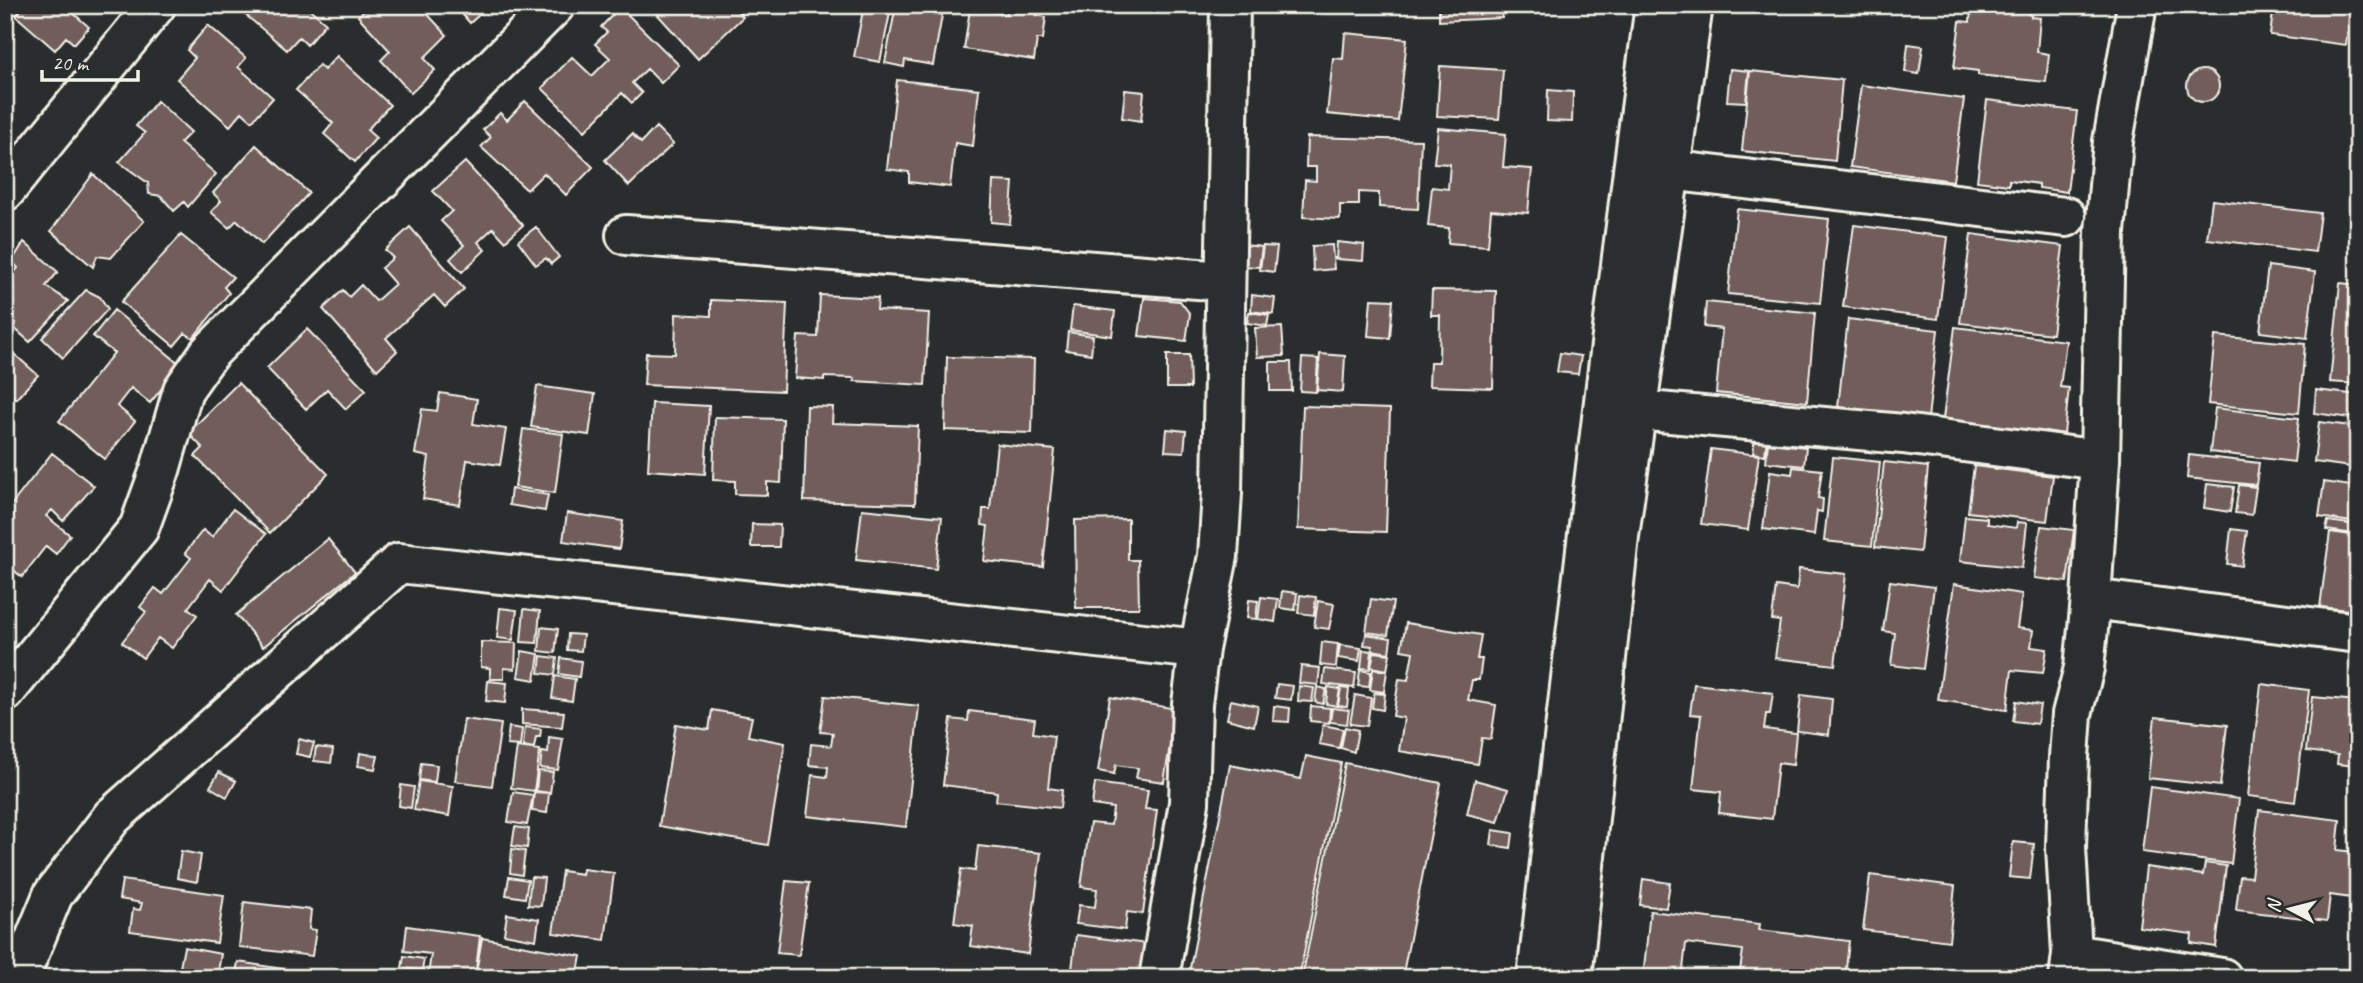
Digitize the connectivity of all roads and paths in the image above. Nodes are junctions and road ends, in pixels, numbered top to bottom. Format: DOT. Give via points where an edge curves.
graph roads {
  1 [pos="156,5"];
  2 [pos="555,5"];
  3 [pos="1230,5"];
  4 [pos="1655,5"];
  5 [pos="1693,5"];
  6 [pos="2137,5"];
  7 [pos="1668,170"];
  8 [pos="5,191"];
  9 [pos="2066,217"];
  10 [pos="626,235"];
  11 [pos="1224,281"];
  12 [pos="1637,410"];
  13 [pos="2100,460"];
  14 [pos="2091,599"];
  15 [pos="2358,633"];
  16 [pos="1199,649"];
  17 [pos="5,692"];
  18 [pos="2071,966"];
  19 [pos="19,978"];
  20 [pos="1159,978"];
  21 [pos="1537,978"];
  22 [pos="1572,978"];
  23 [pos="2222,978"];
  1 -- 8 [label="street"];
  2 -- 17 [label="street" via="209,353 183,390 139,528"];
  3 -- 11 [label="street"];
  4 -- 21 [label="street" via="1576,625"];
  5 -- 7 [label="street"];
  6 -- 13 [label="street" via="2113,141 2106,219"];
  7 -- 9 [label="street"];
  7 -- 12 [label="street"];
  10 -- 11 [label="street"];
  11 -- 16 [label="street" via="1218,556"];
  12 -- 13 [label="street" via="1903,435"];
  12 -- 22 [label="street" via="1604,658"];
  13 -- 14 [label="street"];
  14 -- 15 [label="street"];
  14 -- 18 [label="street" via="2069,757 2066,847"];
  16 -- 19 [label="street" via="399,563 112,817 53,895"];
  16 -- 20 [label="street" via="1189,803"];
  18 -- 23 [label="street"];
}
